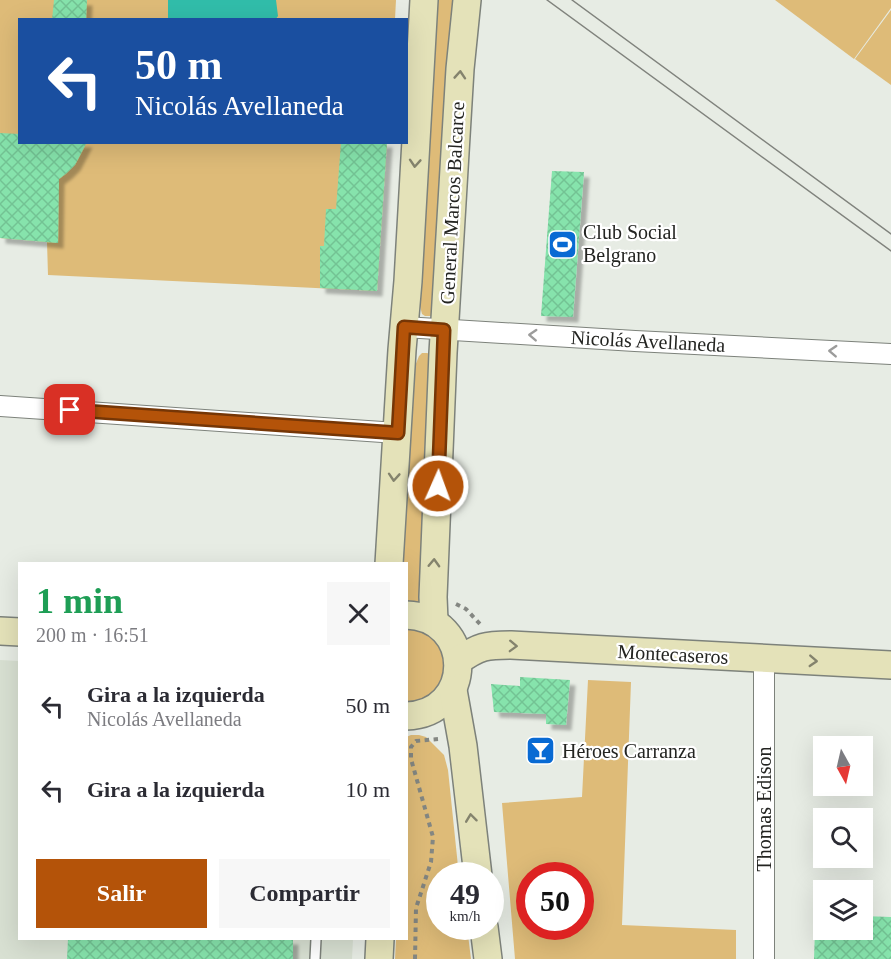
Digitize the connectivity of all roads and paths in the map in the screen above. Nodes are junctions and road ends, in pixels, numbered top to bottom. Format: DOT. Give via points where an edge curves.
graph roads {
  1 [pos="424,0"];
  2 [pos="467,0"];
  3 [pos="404,327"];
  4 [pos="444,330"];
  5 [pos="891,354"];
  6 [pos="0,406"];
  7 [pos="398,433"];
  8 [pos="388,562"];
  9 [pos="408,615"];
  10 [pos="434,621"];
  11 [pos="0,631"];
  12 [pos="18,632"];
  13 [pos="764,659"];
  14 [pos="458,661"];
  15 [pos="891,665"];
  16 [pos="453,690"];
  17 [pos="408,716"];
  18 [pos="476,862"];
  19 [pos="316,940"];
  20 [pos="380,940"];
  21 [pos="486,940"];
  22 [pos="315,959"];
  23 [pos="379,959"];
  24 [pos="488,959"];
  25 [pos="764,959"];
  1 -- 3 [label="main road, General Marcos Balcarce, one-way"];
  4 -- 2 [label="main road, General Marcos Balcarce, one-way"];
  3 -- 4 [label="street, Nicolás Avellaneda"];
  3 -- 7 [label="main road, General Marcos Balcarce"];
  5 -- 4 [label="street, Nicolás Avellaneda, one-way"];
  10 -- 4 [label="main road, General Marcos Balcarce, one-way"];
  6 -- 7 [label="street"];
  7 -- 8 [label="main road, General Marcos Balcarce, one-way"];
  9 -- 10 [label="main road"];
  10 -- 14 [label="main road" via="451,638"];
  11 -- 12 [label="main road"];
  14 -- 13 [label="main road, Montecaseros, one-way" via="489,645"];
  13 -- 15 [label="main road, Montecaseros, one-way"];
  13 -- 25 [label="street, Thomas Edison"];
  14 -- 16 [label="main road"];
  16 -- 17 [label="main road" via="430,711"];
  18 -- 16 [label="main road, one-way"];
  19 -- 22 [label="lane"];
  20 -- 23 [label="main road"];
  21 -- 24 [label="main road"];
}
